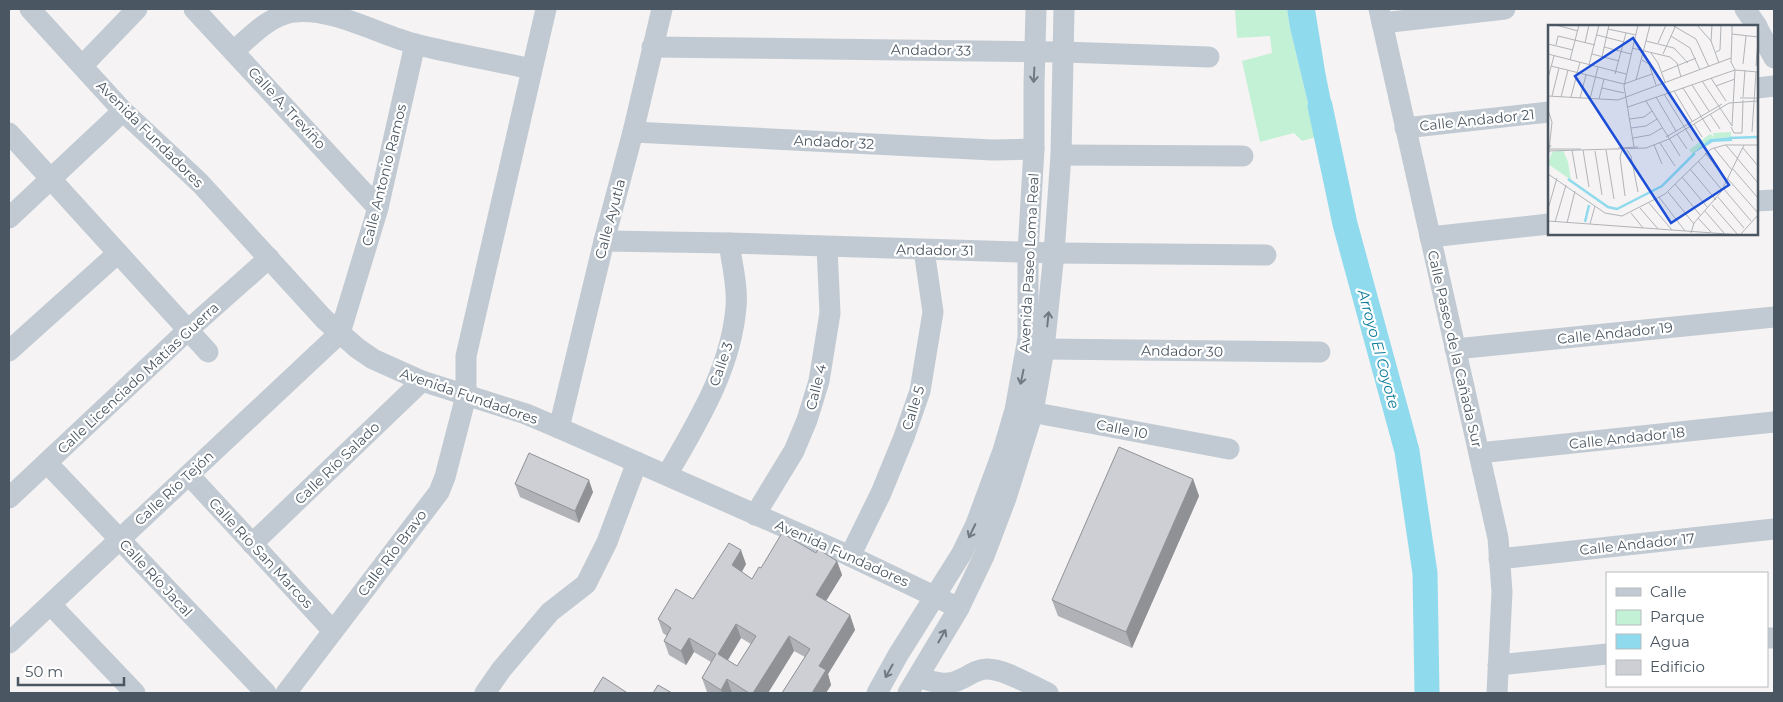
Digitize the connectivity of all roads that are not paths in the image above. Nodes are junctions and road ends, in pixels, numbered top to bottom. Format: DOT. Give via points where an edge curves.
graph roads {
  1 [pos="30,9"];
  2 [pos="137,9"];
  3 [pos="194,9"];
  4 [pos="546,9"];
  5 [pos="662,9"];
  6 [pos="1036,9"];
  7 [pos="1064,9"];
  8 [pos="1505,9"];
  9 [pos="1745,9"];
  10 [pos="1381,16"];
  11 [pos="1756,25"];
  12 [pos="1758,28"];
  13 [pos="415,44"];
  14 [pos="652,47"];
  15 [pos="234,51"];
  16 [pos="1035,51"];
  17 [pos="1063,52"];
  18 [pos="1209,57"];
  19 [pos="1774,58"];
  20 [pos="83,65"];
  21 [pos="531,69"];
  22 [pos="1774,86"];
  23 [pos="1758,88"];
  24 [pos="123,111"];
  25 [pos="1548,112"];
  26 [pos="1405,128"];
  27 [pos="633,132"];
  28 [pos="9,133"];
  29 [pos="1034,149"];
  30 [pos="1061,156"];
  31 [pos="1243,156"];
  32 [pos="52,179"];
  33 [pos="1774,200"];
  34 [pos="1758,202"];
  35 [pos="378,208"];
  36 [pos="9,218"];
  37 [pos="1548,224"];
  38 [pos="1430,237"];
  39 [pos="604,241"];
  40 [pos="729,243"];
  41 [pos="827,247"];
  42 [pos="924,250"];
  43 [pos="1028,252"];
  44 [pos="118,253"];
  45 [pos="1054,253"];
  46 [pos="1266,255"];
  47 [pos="269,258"];
  48 [pos="1774,317"];
  49 [pos="188,330"];
  50 [pos="340,333"];
  51 [pos="1044,349"];
  52 [pos="1455,349"];
  53 [pos="9,351"];
  54 [pos="208,352"];
  55 [pos="1320,352"];
  56 [pos="422,382"];
  57 [pos="466,396"];
  58 [pos="1024,411"];
  59 [pos="1774,422"];
  60 [pos="559,428"];
  61 [pos="1229,449"];
  62 [pos="1479,452"];
  63 [pos="1011,453"];
  64 [pos="47,462"];
  65 [pos="637,462"];
  66 [pos="189,475"];
  67 [pos="667,475"];
  68 [pos="9,498"];
  69 [pos="756,515"];
  70 [pos="1774,529"];
  71 [pos="120,539"];
  72 [pos="252,544"];
  73 [pos="850,556"];
  74 [pos="1499,559"];
  75 [pos="934,596"];
  76 [pos="51,605"];
  77 [pos="959,608"];
  78 [pos="333,631"];
  79 [pos="9,643"];
  80 [pos="1606,654"];
  81 [pos="1498,665"];
  82 [pos="913,685"];
  83 [pos="135,693"];
  84 [pos="266,693"];
  85 [pos="286,693"];
  86 [pos="485,693"];
  87 [pos="877,693"];
  88 [pos="1048,693"];
  89 [pos="1497,693"];
  1 -- 20 [label="street, Avenida Fundadores"];
  2 -- 20 [label="street"];
  3 -- 15 [label="street, Calle A. Treviño"];
  4 -- 21 [label="street"];
  5 -- 14 [label="street, Calle Ayutla"];
  6 -- 16 [label="street, Avenida Paseo Loma Real"];
  7 -- 17 [label="street, Avenida Paseo Loma Real"];
  8 -- 10 [label="street"];
  9 -- 11 [label="street"];
  10 -- 26 [label="street, Calle Paseo de la Cañada Sur"];
  12 -- 19 [label="street"];
  13 -- 15 [label="street" via="334,16 294,12 259,28"];
  13 -- 21 [label="street"];
  13 -- 35 [label="street, Calle Antonio Ramos"];
  14 -- 16 [label="street, Andador 33"];
  14 -- 27 [label="street, Calle Ayutla"];
  15 -- 35 [label="street, Calle A. Treviño"];
  16 -- 17 [label="street, Andador 33"];
  16 -- 29 [label="street, Avenida Paseo Loma Real, one-way"];
  17 -- 18 [label="street, Andador 33"];
  17 -- 30 [label="street, Avenida Paseo Loma Real"];
  20 -- 24 [label="street, Avenida Fundadores"];
  21 -- 57 [label="street" via="466,356"];
  22 -- 23 [label="street"];
  24 -- 32 [label="street"];
  24 -- 47 [label="street, Avenida Fundadores" via="200,184"];
  25 -- 26 [label="street, Calle Andador 21"];
  26 -- 38 [label="street, Calle Paseo de la Cañada Sur"];
  27 -- 29 [label="street, Andador 32" via="993,150"];
  27 -- 39 [label="street, Calle Ayutla"];
  28 -- 32 [label="street"];
  29 -- 43 [label="street, Avenida Paseo Loma Real"];
  30 -- 31 [label="street"];
  30 -- 45 [label="street, Avenida Paseo Loma Real"];
  32 -- 36 [label="street"];
  32 -- 44 [label="street"];
  33 -- 34 [label="street"];
  35 -- 50 [label="street, Calle Antonio Ramos"];
  37 -- 38 [label="street"];
  38 -- 52 [label="street, Calle Paseo de la Cañada Sur"];
  39 -- 40 [label="street, Andador 31"];
  39 -- 60 [label="street, Calle Ayutla"];
  40 -- 41 [label="street, Andador 31"];
  40 -- 67 [label="street, Calle 3" via="736,307 729,345 718,379 698,421"];
  41 -- 42 [label="street, Andador 31"];
  41 -- 69 [label="street, Calle 4" via="830,314 819,381 794,451"];
  42 -- 43 [label="street, Andador 31"];
  42 -- 73 [label="street, Calle 5" via="933,312 920,391 901,445"];
  43 -- 45 [label="street, Andador 31"];
  43 -- 58 [label="street, Avenida Paseo Loma Real, one-way"];
  44 -- 49 [label="street"];
  44 -- 53 [label="street"];
  45 -- 46 [label="street, Andador 31"];
  51 -- 45 [label="street, Avenida Paseo Loma Real, one-way"];
  47 -- 49 [label="street, Calle Licenciado Matías Guerra"];
  47 -- 50 [label="street, Avenida Fundadores"];
  48 -- 52 [label="street, Calle Andador 19"];
  49 -- 54 [label="street"];
  49 -- 64 [label="street, Calle Licenciado Matías Guerra"];
  50 -- 56 [label="street, Avenida Fundadores" via="373,359"];
  50 -- 66 [label="street, Calle Río Tejón"];
  51 -- 55 [label="street, Andador 30"];
  51 -- 58 [label="street, Avenida Paseo Loma Real"];
  52 -- 62 [label="street, Calle Paseo de la Cañada Sur"];
  56 -- 57 [label="street, Avenida Fundadores"];
  56 -- 72 [label="street, Calle Río Salado"];
  57 -- 60 [label="street, Avenida Fundadores" via="526,414"];
  57 -- 78 [label="street, Calle Río Bravo" via="445,477 438,492"];
  58 -- 61 [label="street, Calle 10"];
  58 -- 63 [label="street, Avenida Paseo Loma Real"];
  59 -- 62 [label="street, Calle Andador 18"];
  60 -- 65 [label="street, Avenida Fundadores"];
  62 -- 74 [label="street, Calle Paseo de la Cañada Sur" via="1498,538"];
  63 -- 75 [label="street, Avenida Paseo Loma Real, one-way" via="962,553"];
  63 -- 77 [label="street, Avenida Paseo Loma Real" via="1006,498 984,556"];
  64 -- 68 [label="street, Calle Licenciado Matías Guerra"];
  64 -- 71 [label="street, Calle Río Jacal"];
  65 -- 67 [label="street, Avenida Fundadores"];
  65 -- 86 [label="street" via="607,542 586,584 550,612"];
  66 -- 71 [label="street, Calle Río Tejón"];
  66 -- 72 [label="street, Calle Río San Marcos"];
  67 -- 69 [label="street, Avenida Fundadores"];
  69 -- 73 [label="street, Avenida Fundadores"];
  70 -- 74 [label="street, Calle Andador 17"];
  71 -- 76 [label="street, Calle Río Tejón"];
  71 -- 84 [label="street, Calle Río Jacal"];
  72 -- 78 [label="street, Calle Río San Marcos"];
  73 -- 75 [label="street, Avenida Fundadores"];
  74 -- 81 [label="street, Calle Paseo de la Cañada Sur" via="1502,592"];
  75 -- 77 [label="street, Avenida Fundadores"];
  75 -- 87 [label="street, Avenida Paseo Loma Real, one-way"];
  76 -- 79 [label="street, Calle Río Tejón"];
  76 -- 83 [label="street"];
  82 -- 77 [label="street, Avenida Paseo Loma Real, one-way"];
  78 -- 85 [label="street, Calle Río Bravo"];
  80 -- 81 [label="street"];
  81 -- 89 [label="street, Calle Paseo de la Cañada Sur"];
  82 -- 88 [label="street" via="947,684 986,669"];
}
